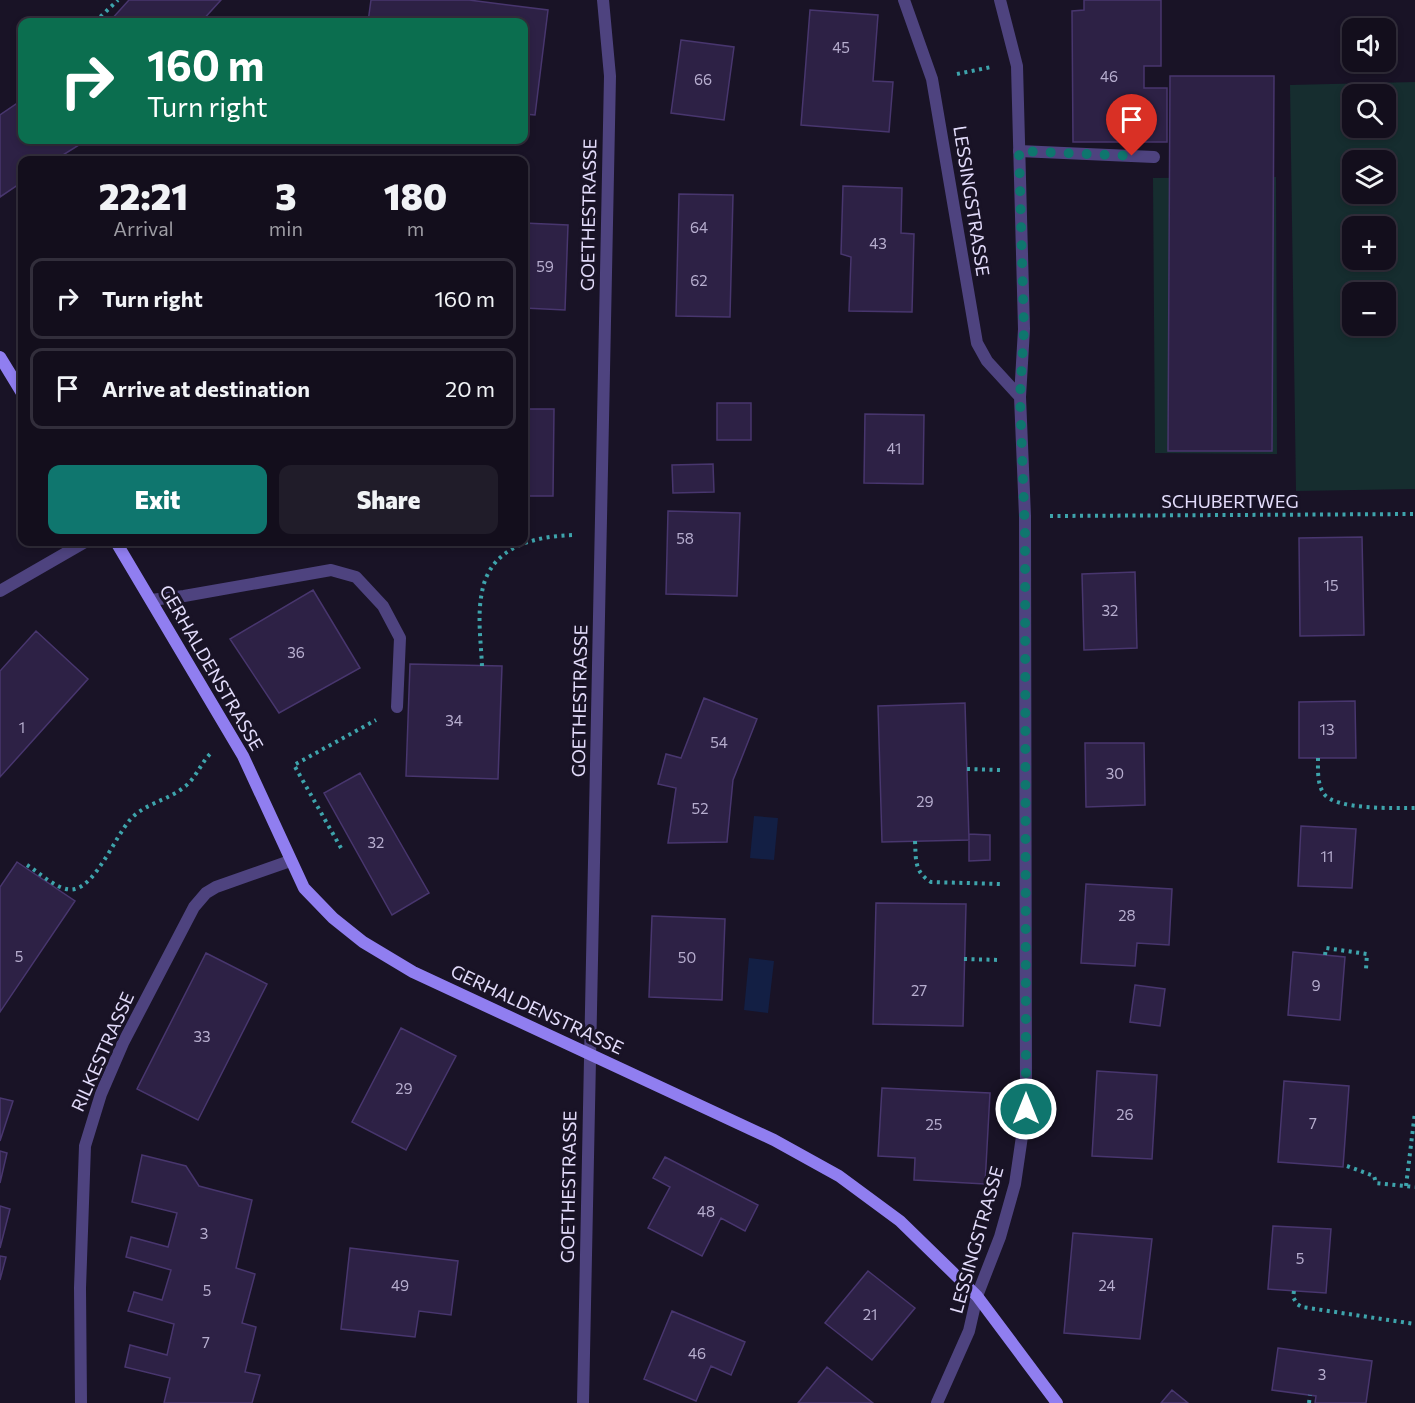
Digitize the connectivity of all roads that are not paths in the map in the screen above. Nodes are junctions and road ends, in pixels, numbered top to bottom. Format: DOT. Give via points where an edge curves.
graph roads {
  1 [pos="603,0"];
  2 [pos="904,0"];
  3 [pos="1000,0"];
  4 [pos="1019,151"];
  5 [pos="1154,157"];
  6 [pos="0,357"];
  7 [pos="18,386"];
  8 [pos="1020,397"];
  9 [pos="78,546"];
  10 [pos="118,546"];
  11 [pos="0,591"];
  12 [pos="151,600"];
  13 [pos="397,707"];
  14 [pos="290,861"];
  15 [pos="591,1054"];
  16 [pos="977,1296"];
  17 [pos="81,1403"];
  18 [pos="583,1403"];
  19 [pos="937,1403"];
  20 [pos="1057,1403"];
  1 -- 15 [label="street, GOETHESTRASSE" via="610,75"];
  2 -- 8 [label="street, LESSINGSTRASSE" via="932,79 977,343 987,361"];
  3 -- 4 [label="street, LESSINGSTRASSE" via="1017,66"];
  4 -- 5 [label="street"];
  4 -- 8 [label="street, LESSINGSTRASSE" via="1024,329"];
  6 -- 7 [label="street"];
  8 -- 16 [label="street, LESSINGSTRASSE" via="1025,516 1024,1120 1015,1184"];
  9 -- 11 [label="street"];
  10 -- 12 [label="street, GERHALDENSTRASSE"];
  12 -- 13 [label="street" via="331,570 356,577 383,606 400,638"];
  12 -- 14 [label="street, GERHALDENSTRASSE" via="243,756"];
  14 -- 15 [label="street, GERHALDENSTRASSE" via="304,888 363,942 413,972"];
  14 -- 17 [label="street, RILKESTRASSE" via="216,887 194,907 123,1043 101,1094 85,1146"];
  15 -- 16 [label="street, GERHALDENSTRASSE" via="774,1140 839,1176 900,1221"];
  15 -- 18 [label="street, GOETHESTRASSE"];
  16 -- 19 [label="street, LESSINGSTRASSE" via="969,1331"];
  16 -- 20 [label="street, GERHALDENSTRASSE"];
}
